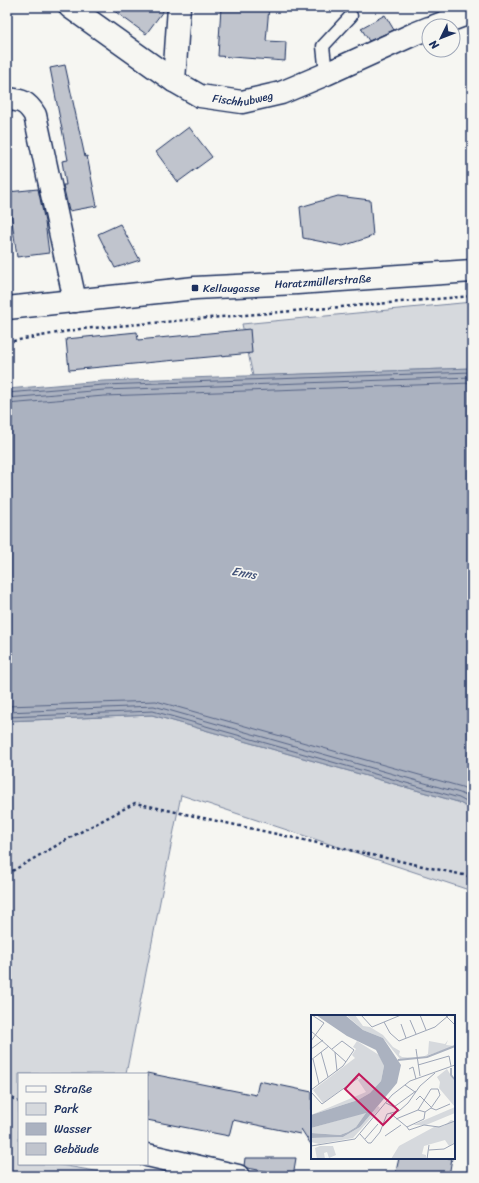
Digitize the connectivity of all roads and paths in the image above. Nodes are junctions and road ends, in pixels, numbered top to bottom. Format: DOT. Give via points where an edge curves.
graph roads {
  1 [pos="70,7"];
  2 [pos="179,7"];
  3 [pos="472,12"];
  4 [pos="352,16"];
  5 [pos="456,18"];
  6 [pos="421,31"];
  7 [pos="326,74"];
  8 [pos="174,81"];
  9 [pos="7,98"];
  10 [pos="472,271"];
  11 [pos="472,296"];
  12 [pos="75,301"];
  13 [pos="7,308"];
  14 [pos="7,342"];
  15 [pos="7,874"];
  16 [pos="472,878"];
  17 [pos="7,1095"];
  18 [pos="18,1101"];
  19 [pos="148,1155"];
  20 [pos="238,1176"];
  1 -- 8 [label="street, Fischhubweg"];
  2 -- 8 [label="street"];
  3 -- 5 [label="street"];
  4 -- 7 [label="lane" via="324,46"];
  6 -- 7 [label="street, Fischhubweg"];
  7 -- 8 [label="street, Fischhubweg" via="281,94 242,102 200,96"];
  9 -- 12 [label="street" via="21,101 31,108 35,115"];
  10 -- 12 [label="street, Haratzmüllerstraße" via="297,284 195,288"];
  11 -- 14 [label="path" via="80,330"];
  12 -- 13 [label="street, Haratzmüllerstraße"];
  15 -- 16 [label="path" via="135,803"];
  17 -- 18 [label="path"];
  19 -- 20 [label="street"];
}
